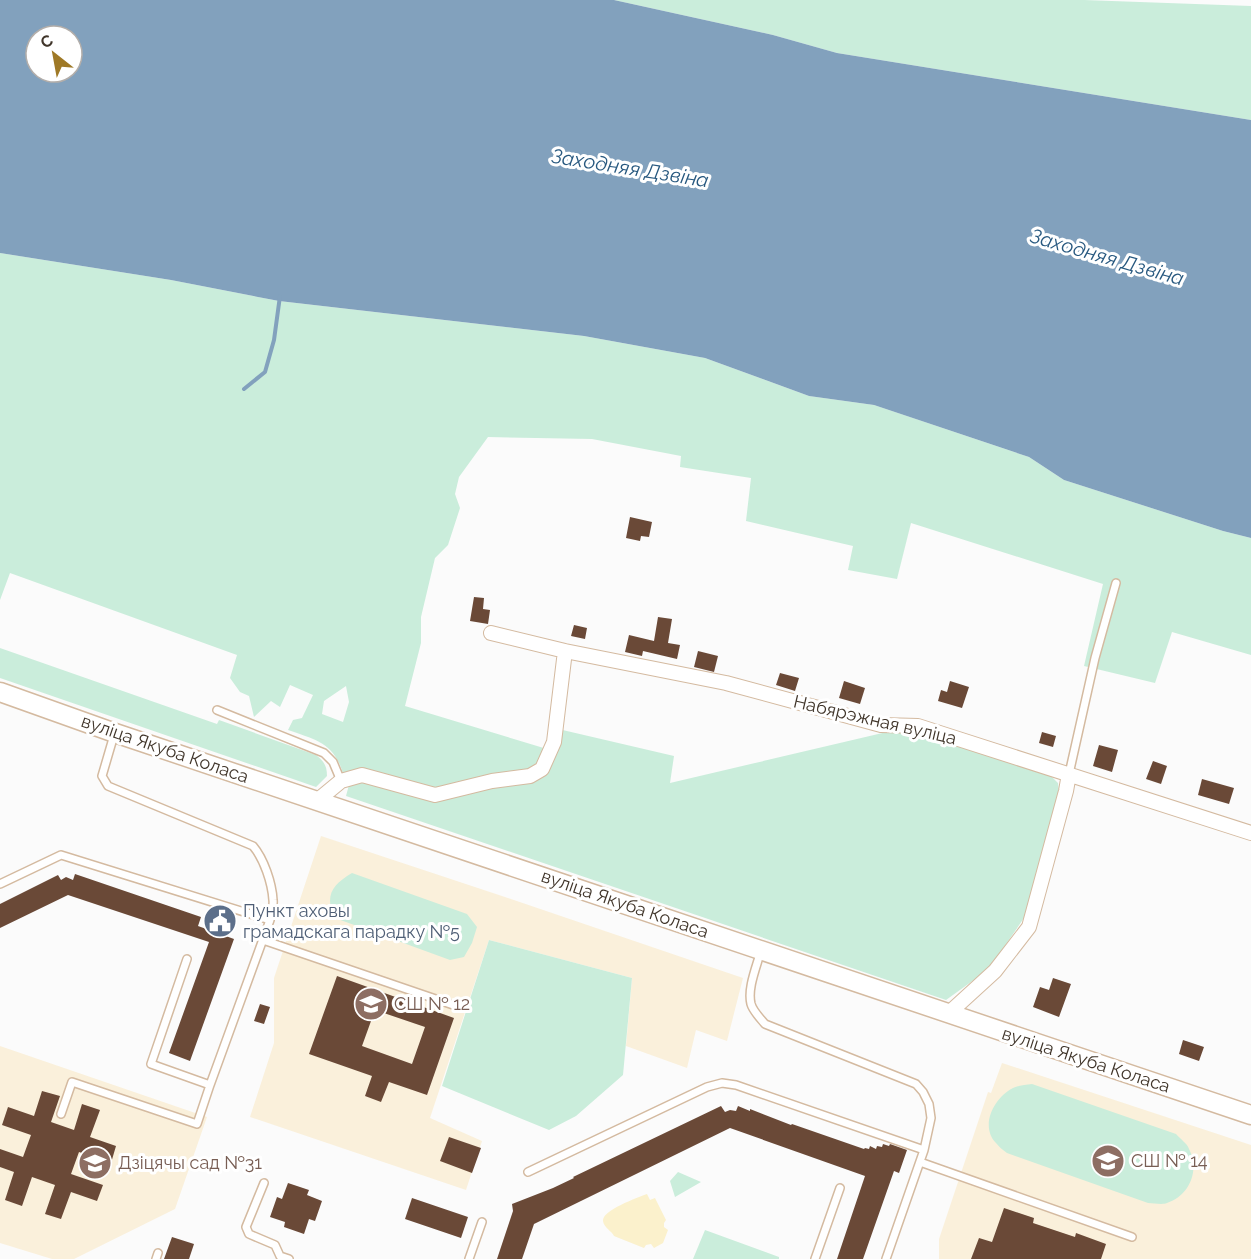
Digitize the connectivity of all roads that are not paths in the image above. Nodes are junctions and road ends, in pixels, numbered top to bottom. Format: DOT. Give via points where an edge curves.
graph roads {
  1 [pos="1116,583"];
  2 [pos="491,633"];
  3 [pos="565,651"];
  4 [pos="0,692"];
  5 [pos="217,710"];
  6 [pos="115,733"];
  7 [pos="1069,774"];
  8 [pos="341,781"];
  9 [pos="318,800"];
  10 [pos="1251,832"];
  11 [pos="0,884"];
  12 [pos="270,920"];
  13 [pos="263,940"];
  14 [pos="761,951"];
  15 [pos="187,959"];
  16 [pos="462,1008"];
  17 [pos="948,1014"];
  18 [pos="210,1084"];
  19 [pos="61,1114"];
  20 [pos="1251,1115"];
  21 [pos="924,1150"];
  22 [pos="920,1161"];
  23 [pos="528,1172"];
  24 [pos="264,1183"];
  25 [pos="840,1188"];
  26 [pos="482,1222"];
  27 [pos="1132,1237"];
  28 [pos="279,1257"];
  29 [pos="289,1259"];
  30 [pos="469,1259"];
  31 [pos="815,1259"];
  32 [pos="886,1259"];
  1 -- 7 [label="lane"];
  2 -- 3 [label="street, Набярэжная вуліца"];
  3 -- 7 [label="street, Набярэжная вуліца" via="726,683 881,725 918,726"];
  3 -- 8 [label="street" via="554,742 542,769 530,776 435,795 362,775"];
  4 -- 6 [label="street, вуліца Якуба Коласа"];
  5 -- 8 [label="lane" via="324,753 333,762"];
  6 -- 9 [label="street, вуліца Якуба Коласа"];
  6 -- 12 [label="lane" via="102,776 108,786 253,846 260,854 271,888 274,902"];
  7 -- 10 [label="street, Набярэжная вуліца"];
  7 -- 17 [label="street" via="1029,927 994,971"];
  8 -- 9 [label="street"];
  9 -- 14 [label="street, вуліца Якуба Коласа"];
  11 -- 12 [label="lane" via="61,855"];
  12 -- 13 [label="lane"];
  13 -- 16 [label="lane"];
  13 -- 18 [label="lane"];
  14 -- 17 [label="street, вуліца Якуба Коласа"];
  14 -- 21 [label="lane" via="751,992 751,1004 758,1016 765,1024 916,1084 929,1104 931,1118"];
  15 -- 18 [label="lane" via="151,1064"];
  17 -- 20 [label="street, вуліца Якуба Коласа"];
  18 -- 19 [label="lane" via="197,1124 72,1082"];
  21 -- 22 [label="lane"];
  21 -- 23 [label="lane" via="736,1084 722,1083"];
  22 -- 27 [label="lane"];
  22 -- 32 [label="lane"];
  24 -- 28 [label="lane" via="246,1227 249,1234 275,1245"];
  25 -- 31 [label="lane"];
  26 -- 30 [label="lane"];
  28 -- 29 [label="lane"];
}
